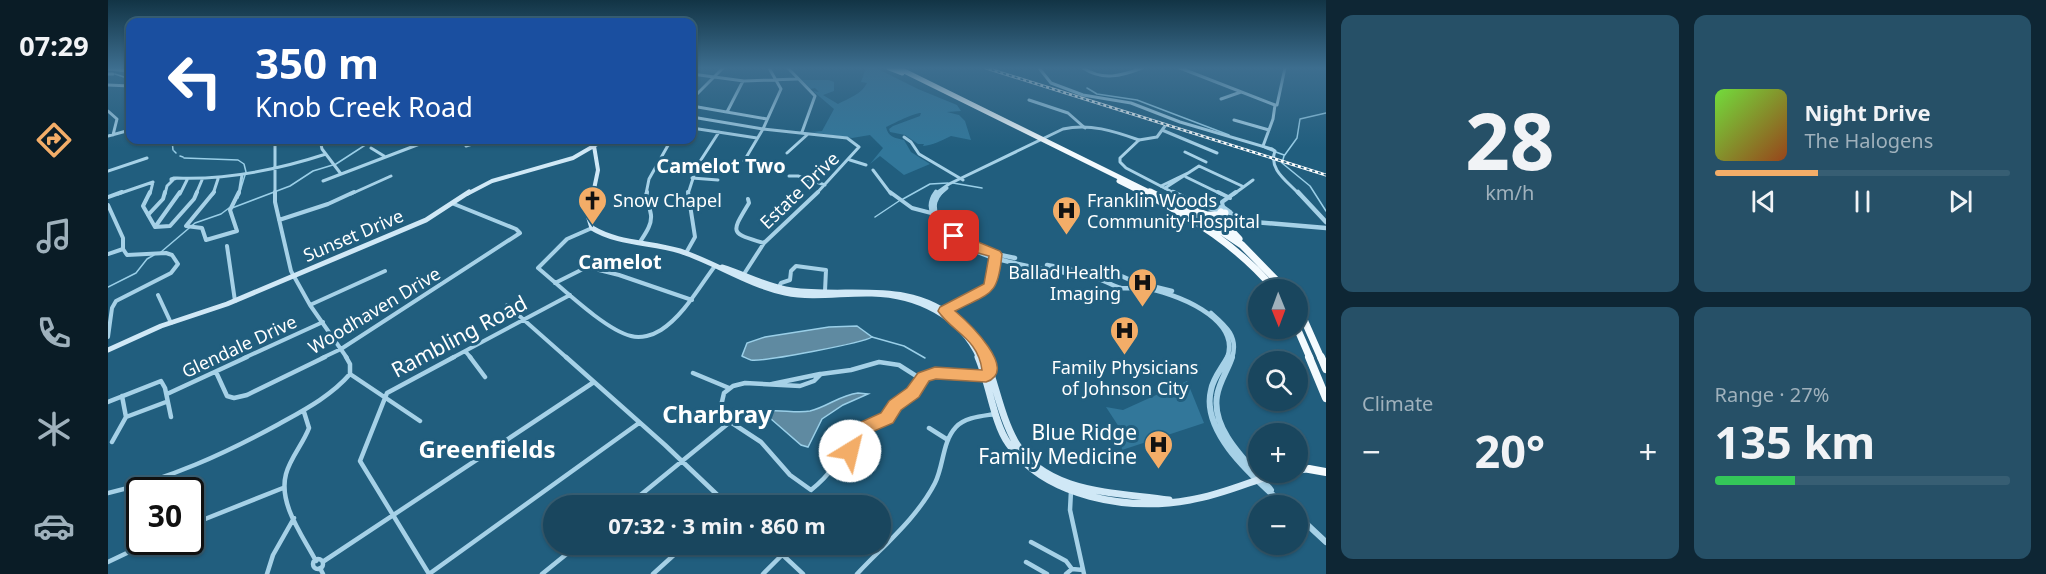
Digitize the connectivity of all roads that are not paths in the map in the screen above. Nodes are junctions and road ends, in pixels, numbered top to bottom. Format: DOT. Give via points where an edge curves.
graph roads {
  1 [pos="736,95"];
  2 [pos="778,95"];
  3 [pos="814,95"];
  4 [pos="946,95"];
  5 [pos="954,95"];
  6 [pos="1082,95"];
  7 [pos="1232,95"];
  8 [pos="1251,95"];
  9 [pos="1280,95"];
  10 [pos="1221,99"];
  11 [pos="1029,100"];
  12 [pos="1275,105"];
  13 [pos="696,107"];
  14 [pos="108,111"];
  15 [pos="727,112"];
  16 [pos="696,118"];
  17 [pos="767,118"];
  18 [pos="1234,120"];
  19 [pos="1085,128"];
  20 [pos="696,129"];
  21 [pos="763,129"];
  22 [pos="1269,130"];
  23 [pos="126,131"];
  24 [pos="719,132"];
  25 [pos="802,132"];
  26 [pos="809,133"];
  27 [pos="1033,133"];
  28 [pos="113,135"];
  29 [pos="1051,135"];
  30 [pos="108,136"];
  31 [pos="904,137"];
  32 [pos="757,138"];
  33 [pos="1042,140"];
  34 [pos="1139,140"];
  35 [pos="275,144"];
  36 [pos="321,144"];
  37 [pos="411,144"];
  38 [pos="419,144"];
  39 [pos="472,144"];
  40 [pos="597,144"];
  41 [pos="669,144"];
  42 [pos="413,146"];
  43 [pos="466,146"];
  44 [pos="594,146"];
  45 [pos="1057,146"];
  46 [pos="1263,146"];
  47 [pos="371,148"];
  48 [pos="1185,152"];
  49 [pos="787,153"];
  50 [pos="1217,153"];
  51 [pos="326,154"];
  52 [pos="385,157"];
  53 [pos="147,158"];
  54 [pos="850,160"];
  55 [pos="744,161"];
  56 [pos="1206,162"];
  57 [pos="866,165"];
  58 [pos="276,167"];
  59 [pos="873,170"];
  60 [pos="108,171"];
  61 [pos="1190,172"];
  62 [pos="341,174"];
  63 [pos="242,175"];
  64 [pos="391,176"];
  65 [pos="789,176"];
  66 [pos="1185,176"];
  67 [pos="692,177"];
  68 [pos="188,179"];
  69 [pos="218,179"];
  70 [pos="962,179"];
  71 [pos="202,180"];
  72 [pos="718,180"];
  73 [pos="1253,180"];
  74 [pos="323,181"];
  75 [pos="1172,182"];
  76 [pos="825,185"];
  77 [pos="1140,186"];
  78 [pos="1242,186"];
  79 [pos="1163,187"];
  80 [pos="108,197"];
  81 [pos="1230,198"];
  82 [pos="748,199"];
  83 [pos="454,204"];
  84 [pos="108,205"];
  85 [pos="1223,211"];
  86 [pos="934,214"];
  87 [pos="148,215"];
  88 [pos="279,220"];
  89 [pos="1326,222"];
  90 [pos="155,226"];
  91 [pos="592,228"];
  92 [pos="1326,228"];
  93 [pos="640,242"];
  94 [pos="764,243"];
  95 [pos="227,246"];
  96 [pos="123,249"];
  97 [pos="686,253"];
  98 [pos="108,254"];
  99 [pos="995,256"];
  100 [pos="716,266"];
  101 [pos="1059,269"];
  102 [pos="385,272"];
  103 [pos="728,273"];
  104 [pos="744,274"];
  105 [pos="293,276"];
  106 [pos="1112,276"];
  107 [pos="1265,279"];
  108 [pos="1277,279"];
  109 [pos="1277,279"];
  110 [pos="1131,280"];
  111 [pos="749,281"];
  112 [pos="555,283"];
  113 [pos="1112,283"];
  114 [pos="1131,288"];
  115 [pos="778,289"];
  116 [pos="853,292"];
  117 [pos="898,292"];
  118 [pos="826,293"];
  119 [pos="885,294"];
  120 [pos="158,295"];
  121 [pos="570,295"];
  122 [pos="907,298"];
  123 [pos="1184,298"];
  124 [pos="692,300"];
  125 [pos="235,301"];
  126 [pos="310,305"];
  127 [pos="507,305"];
  128 [pos="943,312"];
  129 [pos="523,320"];
  130 [pos="323,322"];
  131 [pos="171,323"];
  132 [pos="1308,328"];
  133 [pos="108,337"];
  134 [pos="1302,339"];
  135 [pos="341,349"];
  136 [pos="108,350"];
  137 [pos="465,351"];
  138 [pos="1229,360"];
  139 [pos="990,368"];
  140 [pos="1326,369"];
  141 [pos="216,372"];
  142 [pos="693,373"];
  143 [pos="350,374"];
  144 [pos="986,376"];
  145 [pos="485,377"];
  146 [pos="921,379"];
  147 [pos="594,382"];
  148 [pos="995,385"];
  149 [pos="729,388"];
  150 [pos="1210,388"];
  151 [pos="1217,390"];
  152 [pos="167,394"];
  153 [pos="995,395"];
  154 [pos="122,396"];
  155 [pos="1326,398"];
  156 [pos="384,399"];
  157 [pos="108,402"];
  158 [pos="166,402"];
  159 [pos="1001,405"];
  160 [pos="304,412"];
  161 [pos="997,414"];
  162 [pos="126,417"];
  163 [pos="171,417"];
  164 [pos="420,421"];
  165 [pos="729,422"];
  166 [pos="639,423"];
  167 [pos="1217,426"];
  168 [pos="867,427"];
  169 [pos="1224,427"];
  170 [pos="929,428"];
  171 [pos="1010,433"];
  172 [pos="948,440"];
  173 [pos="112,442"];
  174 [pos="845,453"];
  175 [pos="681,462"];
  176 [pos="1248,464"];
  177 [pos="1248,468"];
  178 [pos="1326,468"];
  179 [pos="1309,469"];
  180 [pos="1326,472"];
  181 [pos="1248,482"];
  182 [pos="1263,483"];
  183 [pos="1071,487"];
  184 [pos="283,488"];
  185 [pos="108,493"];
  186 [pos="640,495"];
  187 [pos="717,495"];
  188 [pos="1274,495"];
  189 [pos="392,514"];
  190 [pos="295,518"];
  191 [pos="204,519"];
  192 [pos="1308,525"];
  193 [pos="1031,542"];
  194 [pos="1326,542"];
  195 [pos="126,553"];
  196 [pos="565,555"];
  197 [pos="674,555"];
  198 [pos="782,555"];
  199 [pos="320,561"];
  200 [pos="108,562"];
  201 [pos="1026,562"];
  202 [pos="1072,569"];
  203 [pos="319,570"];
  204 [pos="1083,572"];
  205 [pos="267,574"];
  206 [pos="308,574"];
  207 [pos="429,574"];
  208 [pos="542,574"];
  209 [pos="653,574"];
  210 [pos="763,574"];
  211 [pos="803,574"];
  212 [pos="857,574"];
  213 [pos="1047,574"];
  214 [pos="1066,574"];
  1 -- 15 [label="street"];
  2 -- 17 [label="street"];
  3 -- 25 [label="street"];
  4 -- 33 [label="highway"];
  5 -- 27 [label="highway"];
  6 -- 46 [label="street" via="1131,103"];
  7 -- 10 [label="street"];
  8 -- 12 [label="street"];
  9 -- 12 [label="street"];
  11 -- 19 [label="street" via="1078,118"];
  12 -- 22 [label="street"];
  13 -- 15 [label="street"];
  14 -- 28 [label="street" via="117,119"];
  15 -- 17 [label="street"];
  16 -- 21 [label="street, Estate Drive"];
  17 -- 21 [label="street"];
  18 -- 22 [label="street"];
  19 -- 29 [label="street" via="1067,128"];
  19 -- 34 [label="street" via="1110,130"];
  20 -- 24 [label="street"];
  21 -- 25 [label="street, Estate Drive"];
  21 -- 32 [label="street"];
  22 -- 46 [label="street"];
  23 -- 28 [label="street"];
  24 -- 32 [label="street"];
  24 -- 67 [label="street"];
  25 -- 26 [label="street, Estate Drive"];
  26 -- 49 [label="street"];
  26 -- 54 [label="street, Estate Drive" via="854,141 859,149"];
  27 -- 29 [label="highway"];
  27 -- 33 [label="highway"];
  28 -- 30 [label="street"];
  29 -- 33 [label="street"];
  29 -- 45 [label="highway"];
  31 -- 70 [label="street" via="919,154"];
  32 -- 55 [label="street"];
  33 -- 45 [label="highway"];
  33 -- 70 [label="street"];
  33 -- 107 [label="highway" via="1205,226 1242,254"];
  34 -- 50 [label="street" via="1156,137 1163,128"];
  34 -- 79 [label="street" via="1121,156 1120,162"];
  35 -- 58 [label="street"];
  36 -- 51 [label="street"];
  37 -- 42 [label="street"];
  38 -- 42 [label="street"];
  39 -- 43 [label="street"];
  40 -- 44 [label="main road, Sunset Drive"];
  41 -- 93 [label="street" via="649,179 645,201 651,223"];
  42 -- 52 [label="street"];
  44 -- 83 [label="main road, Sunset Drive" via="573,158 492,181"];
  44 -- 91 [label="main road" via="598,170 588,215"];
  45 -- 77 [label="highway"];
  46 -- 89 [label="street" via="1274,150 1273,166"];
  47 -- 52 [label="street"];
  48 -- 56 [label="street"];
  51 -- 58 [label="street"];
  51 -- 62 [label="street"];
  52 -- 62 [label="street"];
  53 -- 60 [label="street"];
  54 -- 57 [label="street"];
  54 -- 76 [label="street, Estate Drive"];
  58 -- 63 [label="street"];
  58 -- 88 [label="street"];
  59 -- 86 [label="street" via="889,191 911,209"];
  61 -- 66 [label="street"];
  61 -- 75 [label="street"];
  61 -- 78 [label="street" via="1199,166"];
  62 -- 74 [label="street"];
  63 -- 69 [label="street"];
  63 -- 69 [label="street" via="238,196 230,210 237,231 206,240 202,228 186,226 213,195"];
  64 -- 88 [label="street" via="328,204"];
  65 -- 76 [label="street"];
  66 -- 75 [label="street"];
  66 -- 81 [label="street"];
  67 -- 72 [label="street"];
  67 -- 97 [label="street" via="688,198 695,237"];
  68 -- 71 [label="street"];
  68 -- 87 [label="street" via="175,179 167,186 163,199"];
  68 -- 90 [label="street"];
  69 -- 71 [label="street"];
  70 -- 86 [label="street" via="934,194 930,205"];
  71 -- 90 [label="street" via="194,199 170,226"];
  73 -- 78 [label="street"];
  75 -- 79 [label="street"];
  76 -- 94 [label="street, Estate Drive"];
  77 -- 85 [label="highway" via="1207,215"];
  77 -- 108 [label="highway" via="1234,240"];
  78 -- 81 [label="street"];
  79 -- 85 [label="street" via="1198,205"];
  80 -- 87 [label="street" via="153,182 143,206"];
  81 -- 85 [label="street" via="1222,202"];
  82 -- 94 [label="street" via="736,231 740,236"];
  83 -- 105 [label="main road, Sunset Drive" via="426,220"];
  83 -- 135 [label="street, Woodhaven Drive" via="520,233"];
  84 -- 96 [label="street" via="123,238"];
  85 -- 92 [label="street" via="1254,222"];
  85 -- 109 [label="highway" via="1224,223"];
  86 -- 99 [label="street" via="935,222 966,247"];
  87 -- 90 [label="street"];
  88 -- 105 [label="street"];
  91 -- 93 [label="main road" via="605,235"];
  91 -- 112 [label="street" via="567,239 538,265"];
  93 -- 97 [label="main road"];
  94 -- 104 [label="street, Estate Drive"];
  95 -- 125 [label="street"];
  96 -- 98 [label="street"];
  96 -- 133 [label="street" via="130,256 169,253 177,266 116,301"];
  97 -- 100 [label="main road"];
  99 -- 101 [label="street"];
  99 -- 128 [label="street" via="989,287"];
  100 -- 103 [label="main road"];
  100 -- 104 [label="main road"];
  100 -- 124 [label="street"];
  101 -- 106 [label="street"];
  101 -- 113 [label="street"];
  102 -- 126 [label="street"];
  103 -- 104 [label="main road"];
  103 -- 111 [label="main road"];
  104 -- 111 [label="main road"];
  104 -- 115 [label="main road"];
  105 -- 125 [label="main road, Sunset Drive"];
  105 -- 126 [label="street"];
  106 -- 110 [label="street"];
  106 -- 113 [label="street"];
  110 -- 114 [label="street"];
  110 -- 123 [label="street"];
  111 -- 115 [label="main road"];
  112 -- 121 [label="street"];
  112 -- 124 [label="street" via="587,267"];
  113 -- 114 [label="street"];
  114 -- 123 [label="street"];
  115 -- 118 [label="main road" via="800,295"];
  115 -- 118 [label="street" via="790,280 793,268 809,266 826,270"];
  116 -- 117 [label="main road"];
  116 -- 118 [label="main road"];
  116 -- 119 [label="main road"];
  117 -- 119 [label="main road"];
  117 -- 122 [label="main road"];
  117 -- 128 [label="main road" via="927,301"];
  119 -- 122 [label="main road"];
  120 -- 131 [label="street"];
  121 -- 124 [label="street" via="616,331 633,337 663,327"];
  121 -- 129 [label="street, Rambling Road"];
  122 -- 128 [label="main road"];
  123 -- 138 [label="street" via="1229,335"];
  125 -- 131 [label="main road, Sunset Drive"];
  126 -- 130 [label="street"];
  127 -- 129 [label="street"];
  128 -- 139 [label="main road" via="974,336"];
  128 -- 144 [label="main road" via="972,342"];
  129 -- 137 [label="street, Rambling Road"];
  129 -- 147 [label="street"];
  130 -- 135 [label="street"];
  130 -- 141 [label="street, Glendale Drive"];
  131 -- 136 [label="main road, Sunset Drive"];
  132 -- 140 [label="highway"];
  134 -- 155 [label="highway"];
  135 -- 141 [label="street, Woodhaven Drive" via="238,398 225,393"];
  135 -- 143 [label="street" via="348,359"];
  137 -- 145 [label="street"];
  137 -- 156 [label="street, Rambling Road" via="387,393"];
  138 -- 150 [label="street" via="1214,376"];
  138 -- 151 [label="street"];
  139 -- 144 [label="main road"];
  139 -- 148 [label="main road"];
  141 -- 152 [label="street, Glendale Drive"];
  142 -- 149 [label="street"];
  143 -- 156 [label="street"];
  143 -- 160 [label="street"];
  144 -- 146 [label="street" via="935,373"];
  144 -- 148 [label="main road"];
  144 -- 153 [label="main road"];
  146 -- 149 [label="street" via="899,365 884,362 821,374 806,385 745,383"];
  146 -- 168 [label="street" via="913,393 895,406 887,418"];
  147 -- 166 [label="street"];
  147 -- 189 [label="street"];
  148 -- 153 [label="main road"];
  149 -- 165 [label="street" via="720,402"];
  150 -- 151 [label="street"];
  150 -- 167 [label="street" via="1209,402"];
  151 -- 169 [label="street" via="1218,414"];
  152 -- 154 [label="street" via="161,381"];
  152 -- 158 [label="street"];
  153 -- 159 [label="main road"];
  153 -- 161 [label="main road"];
  154 -- 157 [label="street"];
  154 -- 162 [label="street"];
  156 -- 164 [label="street"];
  156 -- 189 [label="street, Rambling Road" via="360,461"];
  158 -- 162 [label="street"];
  158 -- 163 [label="street"];
  159 -- 161 [label="main road"];
  159 -- 171 [label="main road"];
  160 -- 184 [label="street" via="309,428 285,475"];
  160 -- 185 [label="street" via="196,466"];
  161 -- 171 [label="main road"];
  161 -- 172 [label="street" via="972,418 959,425"];
  161 -- 183 [label="main road" via="1017,457 1041,477"];
  162 -- 173 [label="street"];
  165 -- 174 [label="street" via="759,441 809,489 826,478"];
  165 -- 175 [label="street"];
  166 -- 175 [label="street"];
  166 -- 207 [label="street"];
  167 -- 169 [label="street"];
  167 -- 177 [label="street" via="1230,450"];
  168 -- 174 [label="street" via="852,434"];
  168 -- 174 [label="street" via="860,446"];
  169 -- 176 [label="street"];
  170 -- 172 [label="street"];
  171 -- 183 [label="main road" via="1033,463"];
  172 -- 212 [label="street" via="938,476 928,492"];
  175 -- 186 [label="street"];
  175 -- 187 [label="street"];
  178 -- 179 [label="main road"];
  179 -- 180 [label="highway"];
  181 -- 183 [label="main road" via="1196,499 1152,504"];
  182 -- 188 [label="street"];
  183 -- 204 [label="street" via="1070,510"];
  184 -- 190 [label="street"];
  184 -- 191 [label="street"];
  189 -- 199 [label="street"];
  189 -- 207 [label="street, Rambling Road"];
  190 -- 199 [label="street"];
  190 -- 205 [label="street" via="273,555"];
  192 -- 194 [label="street"];
  193 -- 202 [label="street" via="1066,561"];
  195 -- 200 [label="street"];
  196 -- 208 [label="street"];
  197 -- 209 [label="street"];
  198 -- 210 [label="street"];
  198 -- 211 [label="street"];
  199 -- 203 [label="street"];
  201 -- 213 [label="street"];
  202 -- 204 [label="street"];
  202 -- 214 [label="street"];
  203 -- 206 [label="street"];
}
